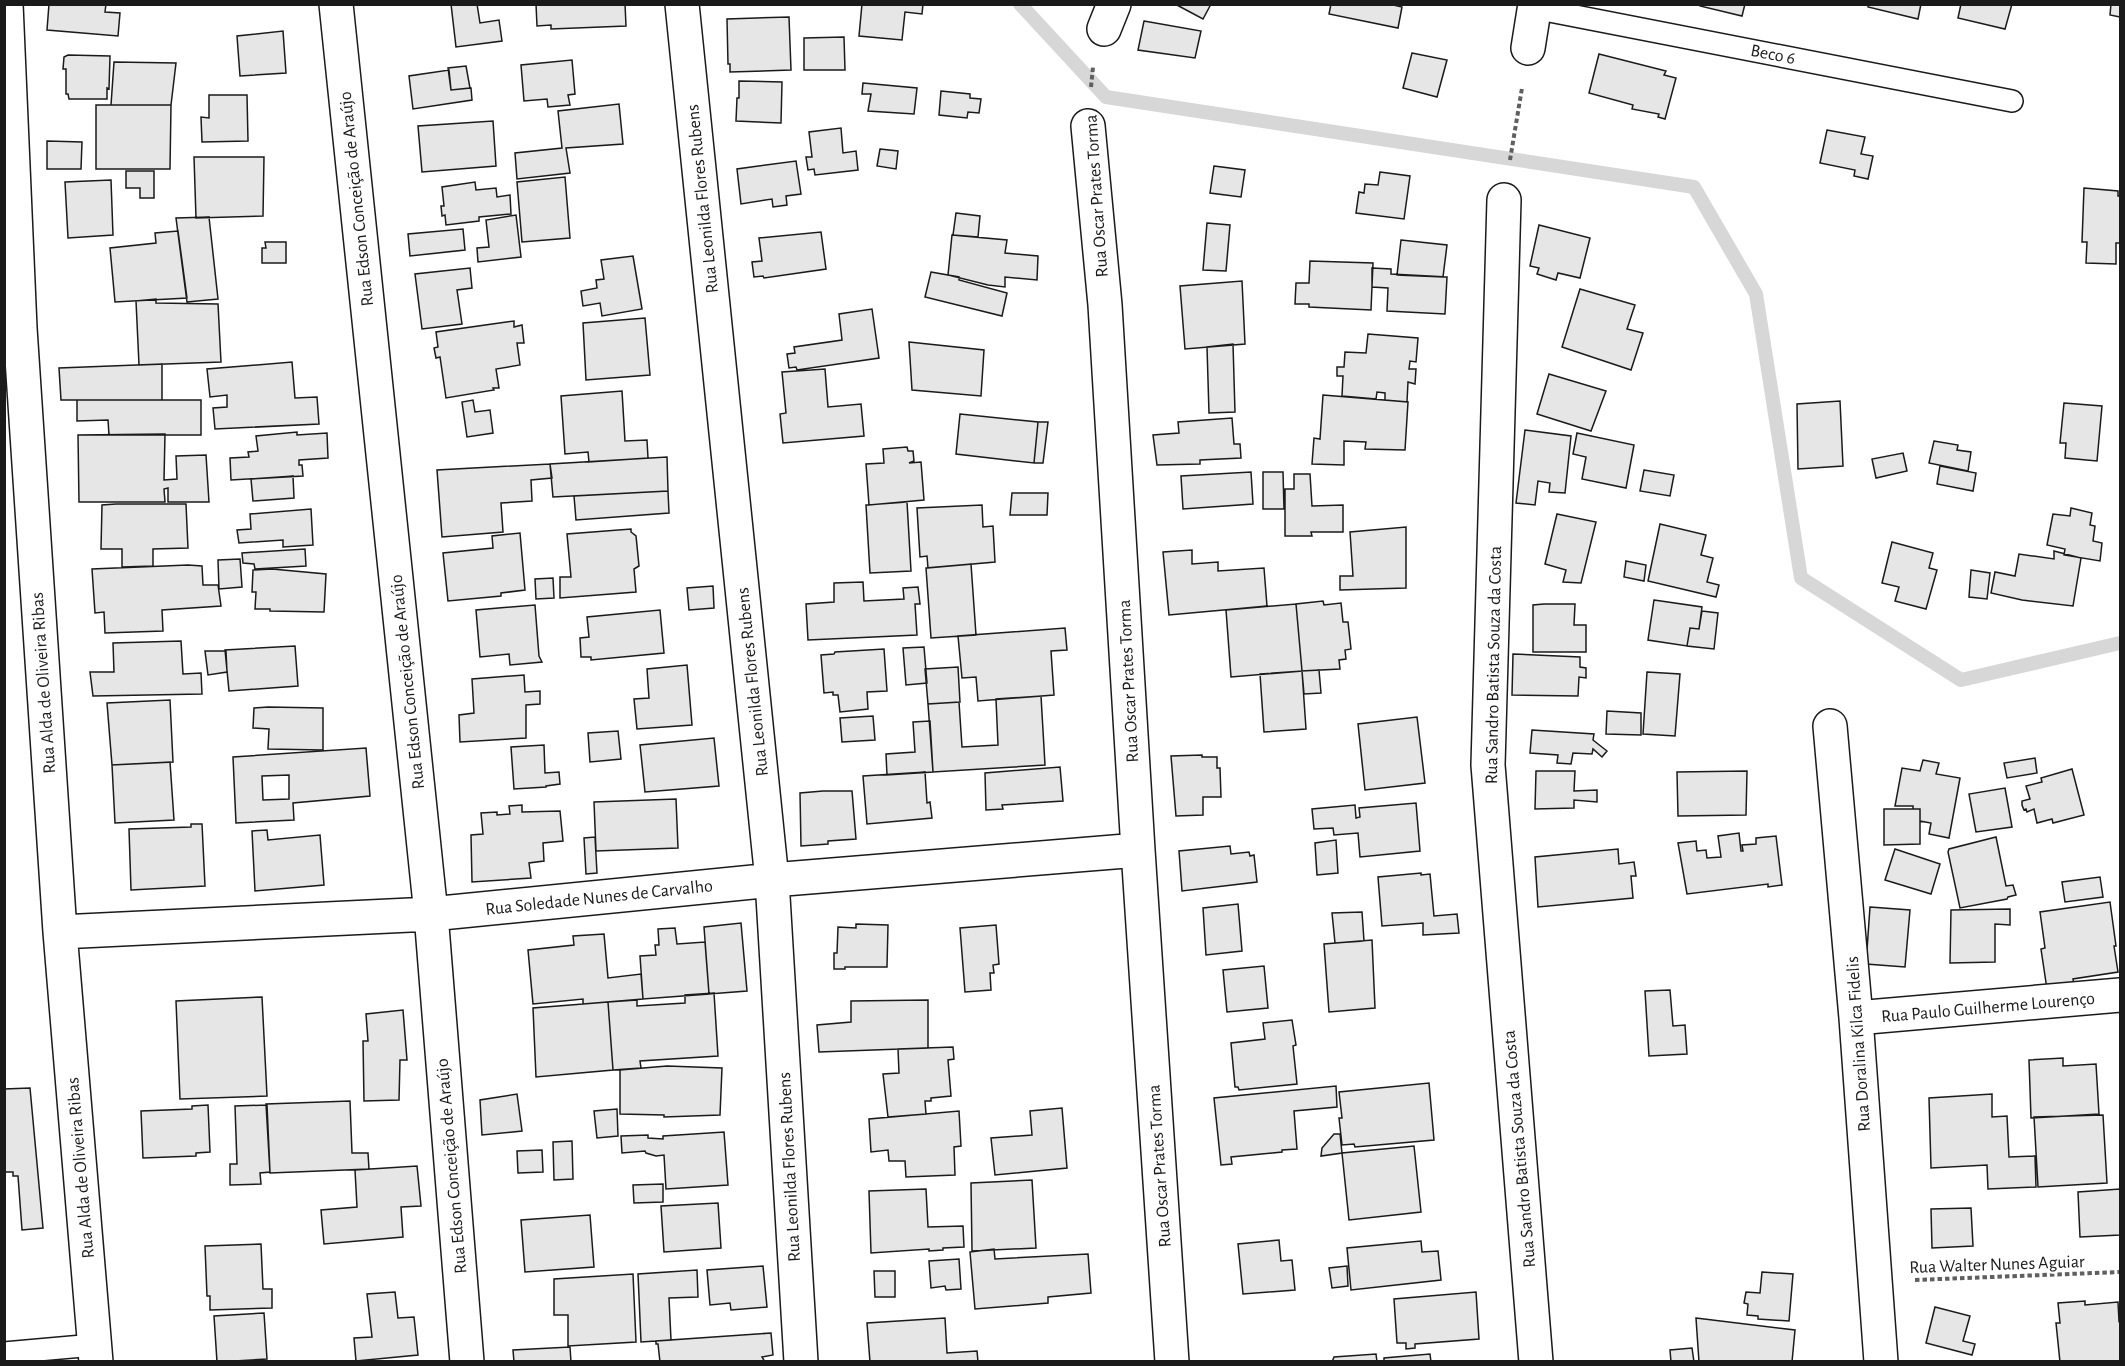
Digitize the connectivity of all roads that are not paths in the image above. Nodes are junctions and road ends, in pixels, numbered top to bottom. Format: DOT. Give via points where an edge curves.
graph roads {
  1 [pos="6,4"];
  2 [pos="336,4"];
  3 [pos="682,4"];
  4 [pos="1534,6"];
  5 [pos="1528,48"];
  6 [pos="2012,101"];
  7 [pos="1088,126"];
  8 [pos="1504,200"];
  9 [pos="12,328"];
  10 [pos="1830,726"];
  11 [pos="1138,850"];
  12 [pos="772,880"];
  13 [pos="431,914"];
  14 [pos="60,932"];
  15 [pos="2121,996"];
  16 [pos="1856,1018"];
  17 [pos="4,1353"];
  18 [pos="95,1353"];
  19 [pos="467,1362"];
  20 [pos="801,1362"];
  21 [pos="1172,1362"];
  22 [pos="1536,1362"];
  23 [pos="1881,1362"];
  1 -- 9 [label="street, Rua Alda de Oliveira Ribas"];
  2 -- 13 [label="street, Rua Edson Conceição de Araújo"];
  3 -- 12 [label="street, Rua Leonilda Flores Rubens"];
  4 -- 5 [label="street"];
  4 -- 6 [label="lane, Beco 6"];
  7 -- 11 [label="street, Rua Oscar Prates Torma" via="1105,305"];
  8 -- 22 [label="street, Rua Sandro Batista Souza da Costa" via="1488,765"];
  9 -- 14 [label="street, Rua Alda de Oliveira Ribas"];
  10 -- 16 [label="street, Rua Doralina Kilca Fidelis"];
  11 -- 12 [label="street, Rua Soledade Nunes de Carvalho"];
  11 -- 21 [label="street, Rua Oscar Prates Torma"];
  12 -- 13 [label="street, Rua Soledade Nunes de Carvalho"];
  12 -- 20 [label="street, Rua Leonilda Flores Rubens"];
  13 -- 14 [label="street, Rua Soledade Nunes de Carvalho"];
  13 -- 19 [label="street, Rua Edson Conceição de Araújo"];
  14 -- 18 [label="street, Rua Alda de Oliveira Ribas"];
  15 -- 16 [label="street, Rua Paulo Guilherme Lourenço"];
  16 -- 23 [label="street, Rua Doralina Kilca Fidelis"];
  17 -- 18 [label="lane"];
}
